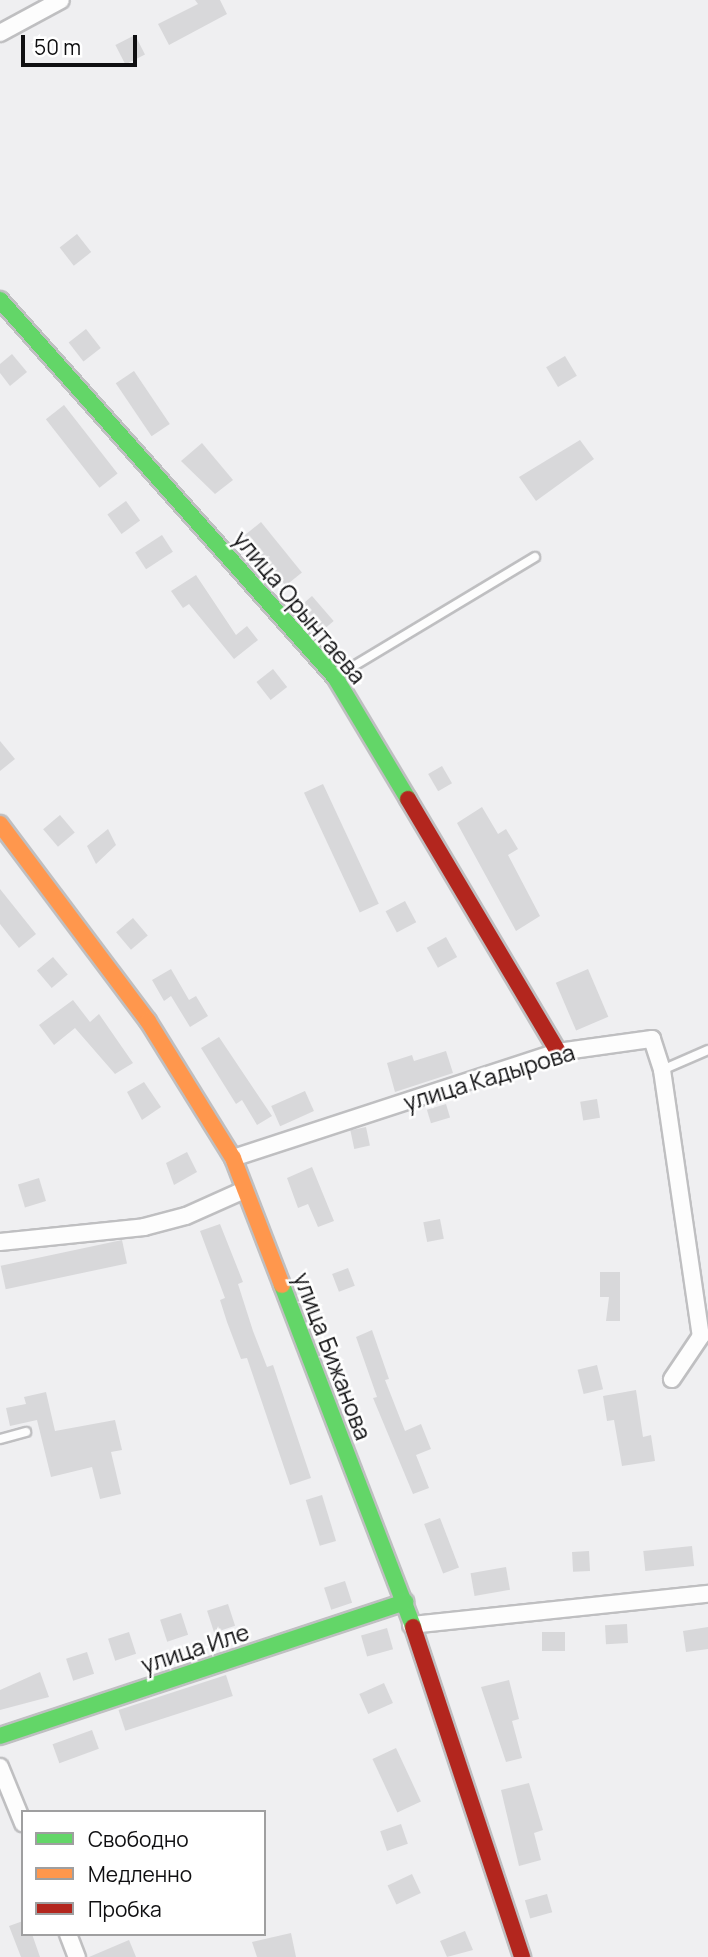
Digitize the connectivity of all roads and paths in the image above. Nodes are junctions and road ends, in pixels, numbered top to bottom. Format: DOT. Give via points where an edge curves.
graph roads {
  1 [pos="61,0"];
  2 [pos="0,33"];
  3 [pos="0,300"];
  4 [pos="535,556"];
  5 [pos="335,677"];
  6 [pos="0,824"];
  7 [pos="708,1050"];
  8 [pos="558,1052"];
  9 [pos="662,1070"];
  10 [pos="233,1158"];
  11 [pos="244,1189"];
  12 [pos="0,1242"];
  13 [pos="672,1379"];
  14 [pos="26,1432"];
  15 [pos="0,1439"];
  16 [pos="708,1594"];
  17 [pos="405,1602"];
  18 [pos="411,1625"];
  19 [pos="0,1736"];
  20 [pos="0,1767"];
  21 [pos="21,1818"];
  22 [pos="69,1936"];
  23 [pos="77,1957"];
  24 [pos="522,1957"];
  1 -- 2 [label="street"];
  3 -- 5 [label="street, улица Орынтаева"];
  4 -- 5 [label="lane"];
  5 -- 8 [label="street, улица Орынтаева"];
  6 -- 10 [label="street, улица Бижанова" via="148,1021"];
  7 -- 9 [label="lane"];
  8 -- 9 [label="street, улица Кадырова" via="652,1039"];
  8 -- 10 [label="street, улица Кадырова"];
  9 -- 13 [label="street, улица Кадырова" via="701,1336"];
  10 -- 11 [label="street, улица Бижанова"];
  11 -- 12 [label="street" via="186,1216 144,1227"];
  11 -- 17 [label="street, улица Бижанова"];
  14 -- 15 [label="lane"];
  16 -- 18 [label="street"];
  17 -- 18 [label="street, улица Бижанова"];
  17 -- 19 [label="street, улица Иле"];
  18 -- 24 [label="street, улица Бижанова"];
  20 -- 21 [label="street"];
  22 -- 23 [label="street"];
}
